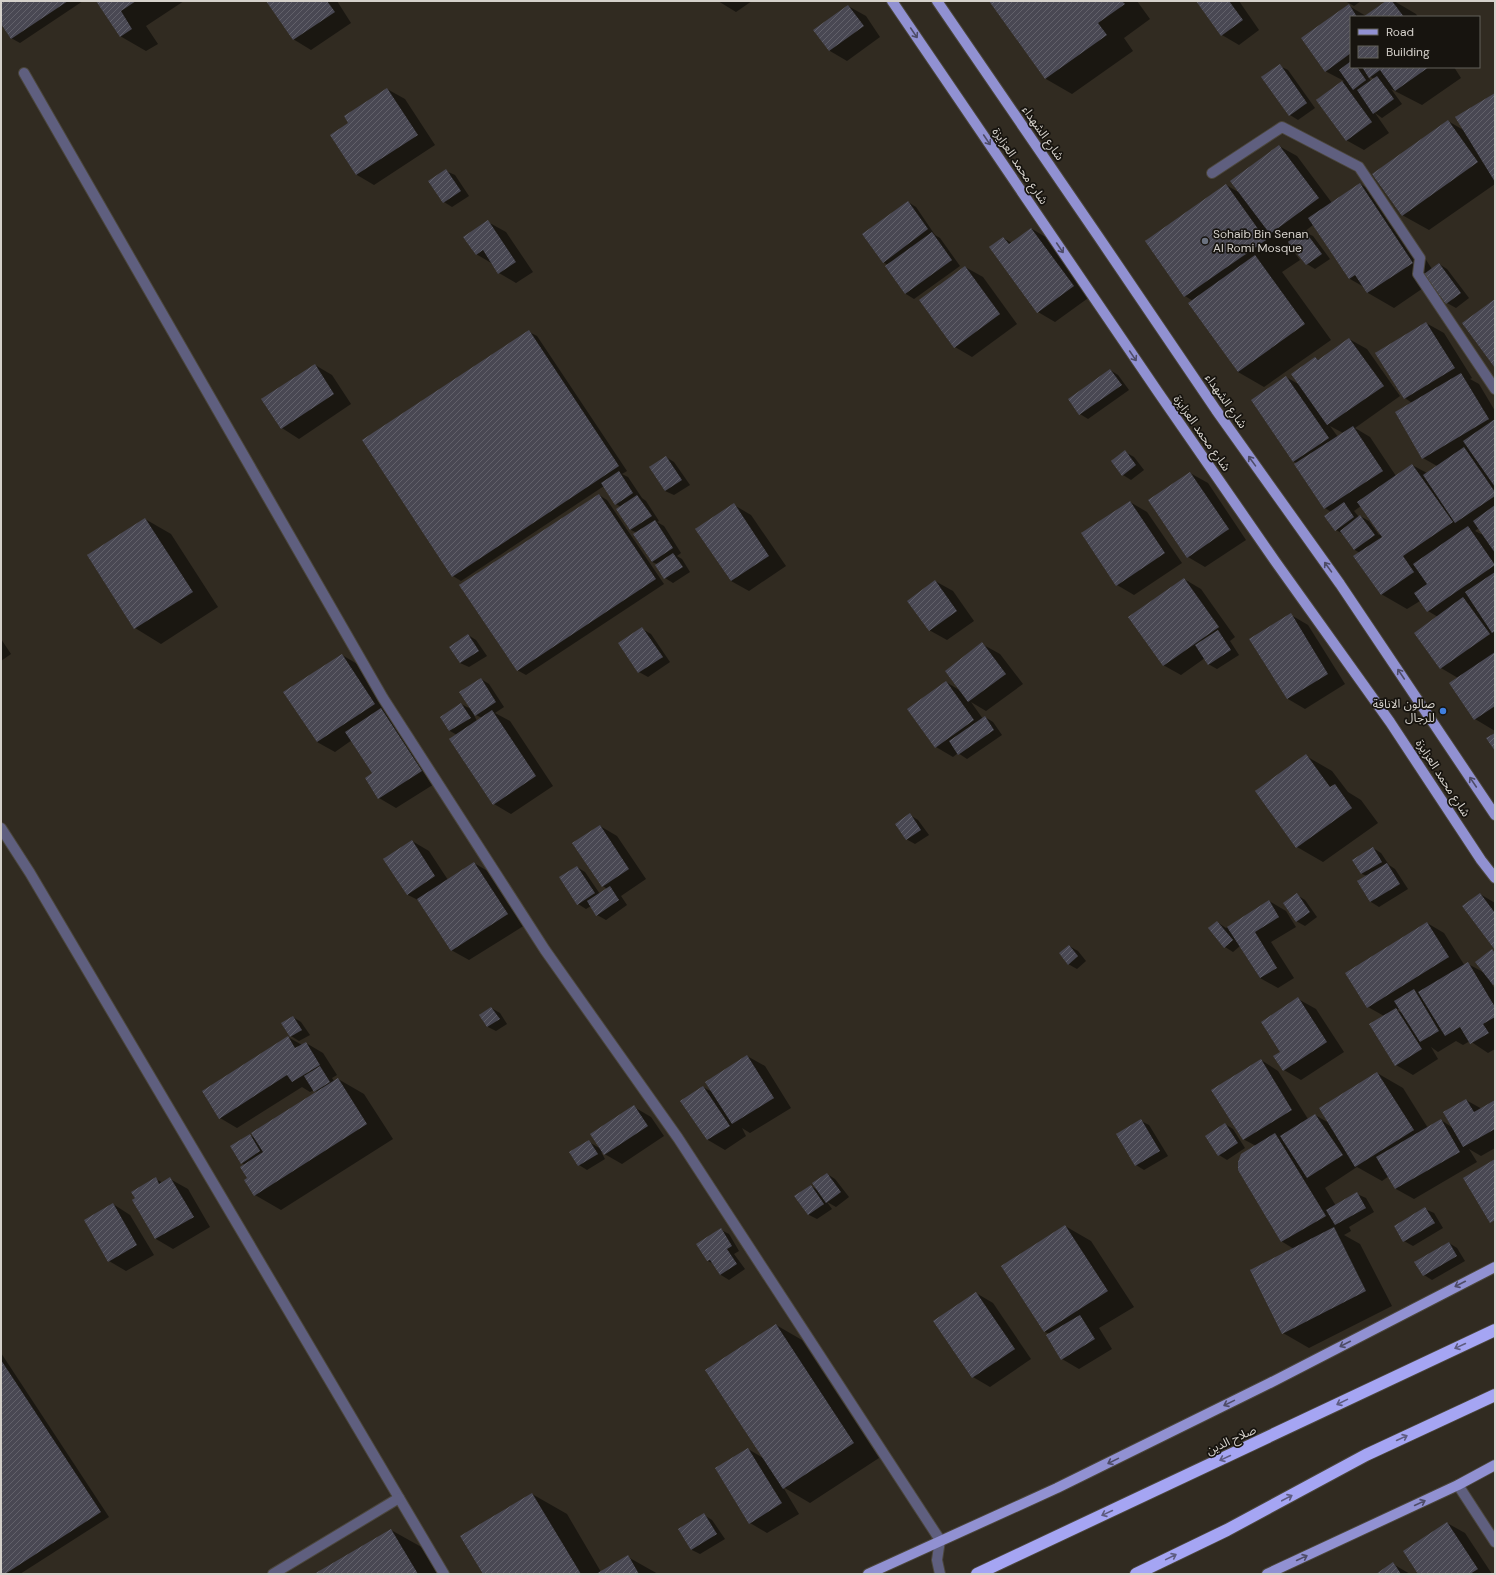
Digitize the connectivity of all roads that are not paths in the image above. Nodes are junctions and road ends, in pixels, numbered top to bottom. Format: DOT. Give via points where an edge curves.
graph roads {
  1 [pos="892,1"];
  2 [pos="937,1"];
  3 [pos="24,73"];
  4 [pos="1212,173"];
  5 [pos="1495,389"];
  6 [pos="1495,815"];
  7 [pos="1,828"];
  8 [pos="1495,878"];
  9 [pos="1495,1266"];
  10 [pos="1495,1330"];
  11 [pos="1495,1395"];
  12 [pos="1495,1465"];
  13 [pos="1458,1486"];
  14 [pos="399,1498"];
  15 [pos="940,1540"];
  16 [pos="1495,1542"];
  17 [pos="273,1574"];
  18 [pos="444,1574"];
  19 [pos="868,1574"];
  20 [pos="940,1574"];
  21 [pos="978,1574"];
  22 [pos="1136,1574"];
  23 [pos="1267,1574"];
  1 -- 8 [label="main road, شارع محمد العزايزة, one-way" via="1158,392 1390,722"];
  6 -- 2 [label="main road, شارع الشهداء, one-way" via="1340,584 1216,410"];
  3 -- 15 [label="street" via="383,698 546,950 678,1138"];
  4 -- 5 [label="street" via="1282,127 1359,167 1420,258 1418,274"];
  7 -- 14 [label="street" via="39,886"];
  9 -- 15 [label="main road, one-way" via="1270,1383 1064,1485"];
  10 -- 21 [label="highway, صلاح الدين, one-way"];
  22 -- 11 [label="highway, one-way" via="1227,1530 1366,1455"];
  12 -- 13 [label="main road"];
  13 -- 16 [label="street"];
  23 -- 13 [label="main road, one-way"];
  14 -- 17 [label="street"];
  14 -- 18 [label="street"];
  15 -- 19 [label="main road"];
  15 -- 20 [label="street" via="937,1560"];
}
